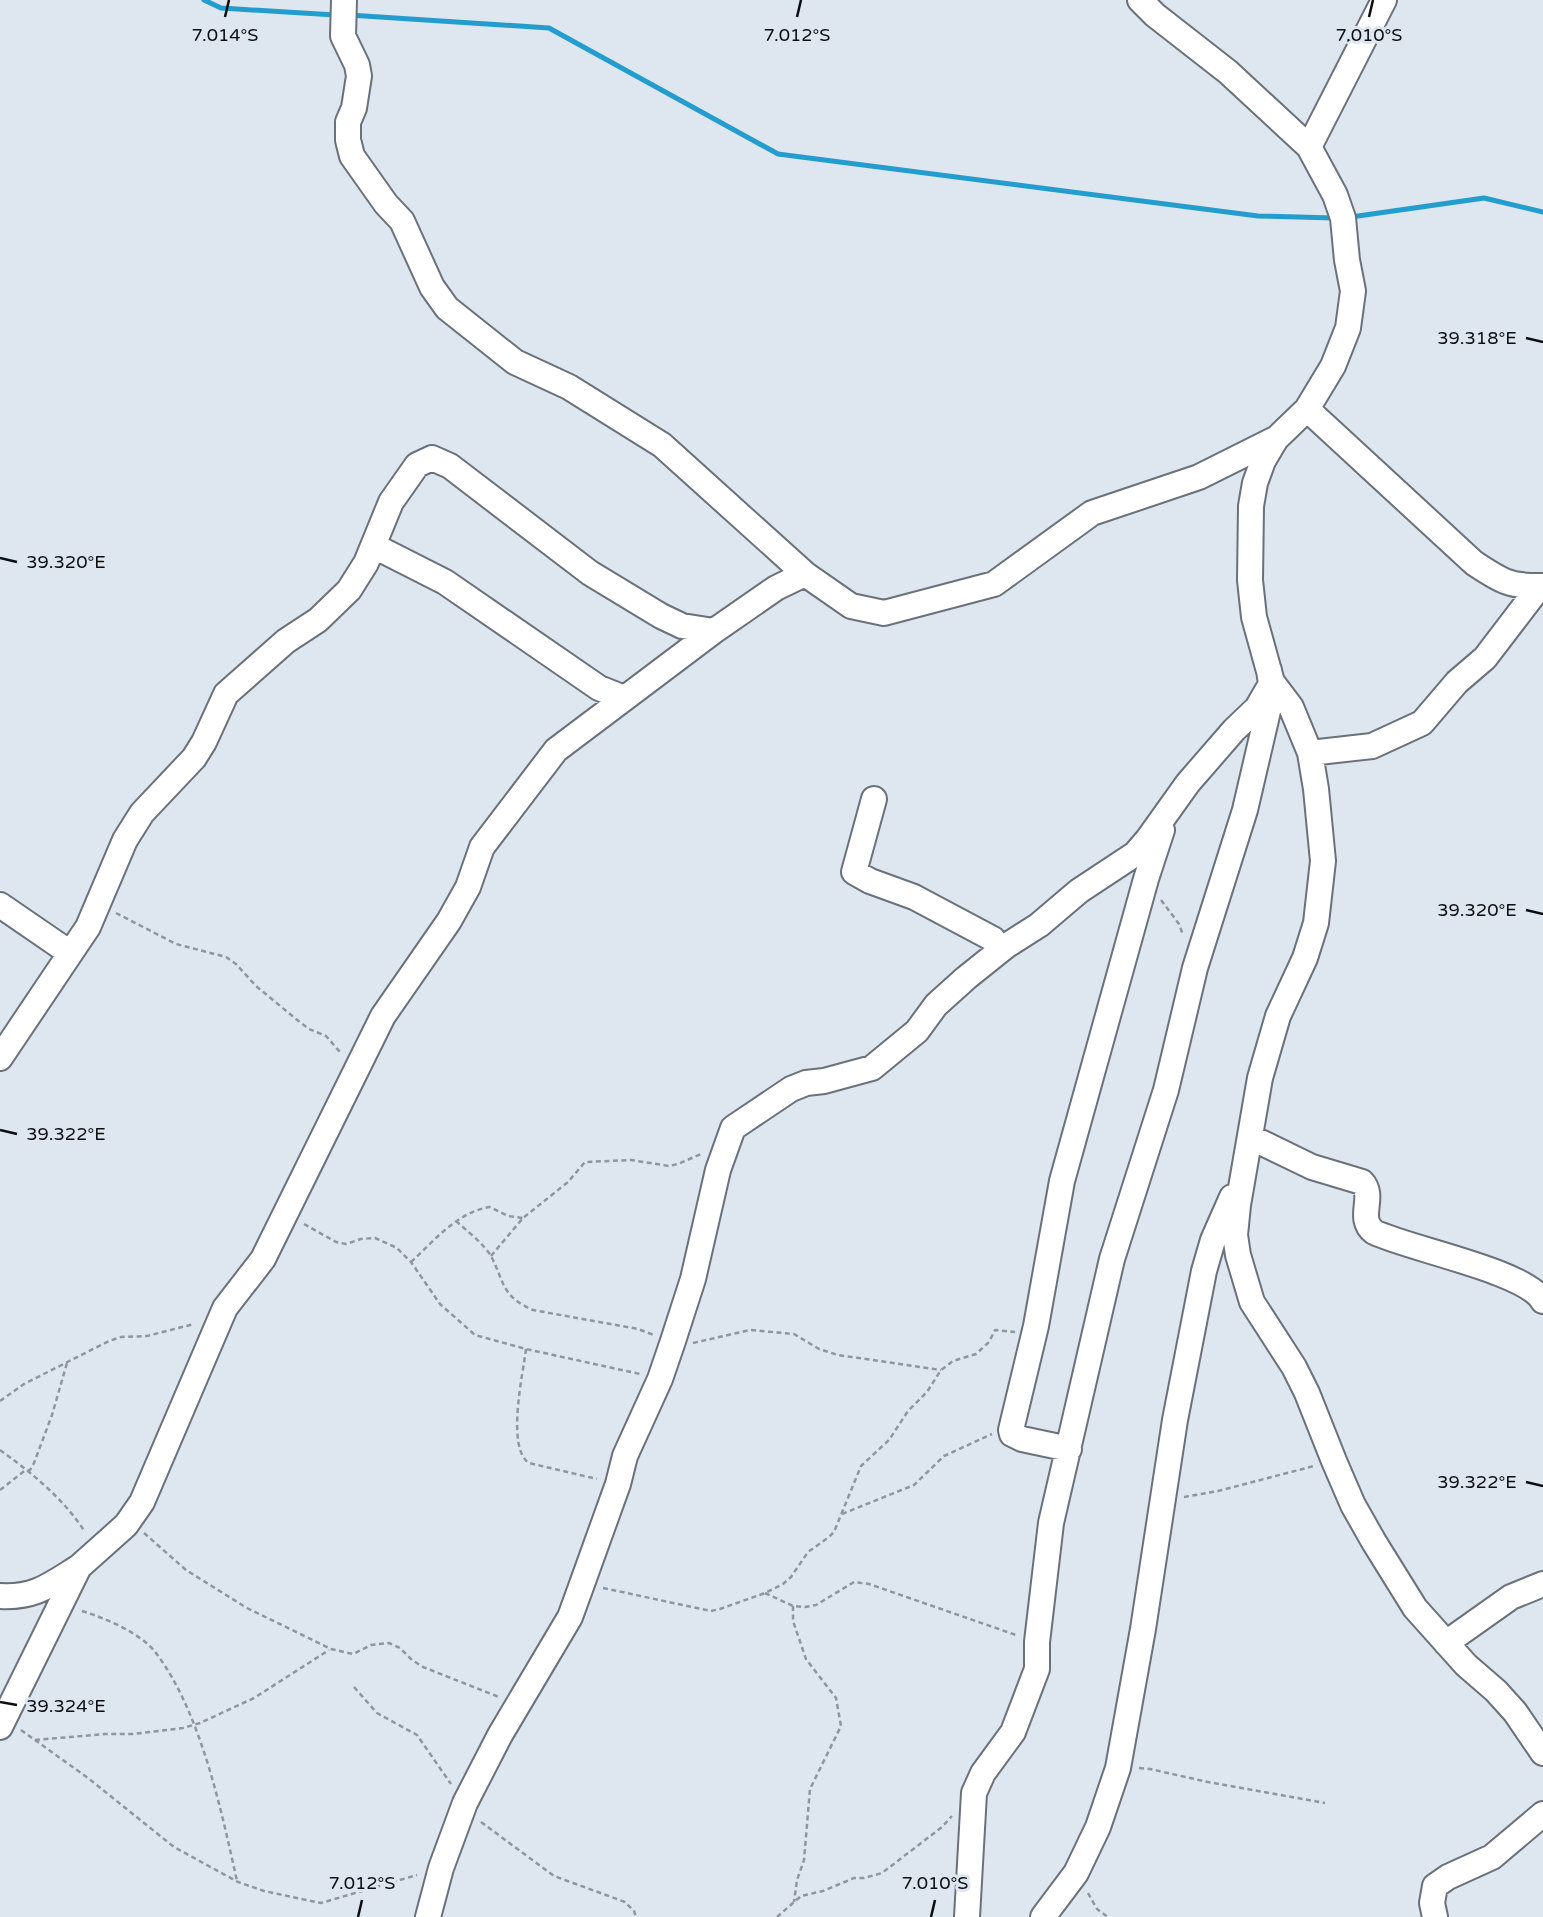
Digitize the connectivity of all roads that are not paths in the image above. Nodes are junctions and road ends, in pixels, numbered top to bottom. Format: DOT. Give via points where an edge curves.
graph roads {
  1 [pos="344,0"];
  2 [pos="1140,0"];
  3 [pos="1384,0"];
  4 [pos="1309,147"];
  5 [pos="1307,409"];
  6 [pos="1276,439"];
  7 [pos="374,545"];
  8 [pos="805,574"];
  9 [pos="1541,586"];
  10 [pos="715,631"];
  11 [pos="1270,674"];
  12 [pos="624,698"];
  13 [pos="1310,753"];
  14 [pos="874,799"];
  15 [pos="1169,812"];
  16 [pos="1079,891"];
  17 [pos="0,905"];
  18 [pos="993,939"];
  19 [pos="70,953"];
  20 [pos="966,978"];
  21 [pos="0,1058"];
  22 [pos="1250,1137"];
  23 [pos="1243,1171"];
  24 [pos="1543,1301"];
  25 [pos="1069,1449"];
  26 [pos="88,1559"];
  27 [pos="1543,1584"];
  28 [pos="0,1596"];
  29 [pos="1446,1643"];
  30 [pos="2,1723"];
  31 [pos="1543,1753"];
  32 [pos="1543,1814"];
  33 [pos="428,1917"];
  34 [pos="967,1917"];
  35 [pos="1043,1917"];
  36 [pos="1434,1917"];
  1 -- 8 [label="street" via="343,36 359,76 348,122 352,156 402,221 432,287 447,308 515,362 569,387 662,445"];
  2 -- 4 [label="street"];
  3 -- 4 [label="street"];
  4 -- 5 [label="street" via="1343,218 1353,292 1348,328 1333,366"];
  5 -- 6 [label="street"];
  5 -- 9 [label="street" via="1474,564 1502,582"];
  6 -- 8 [label="street" via="1199,477 1092,513 994,584 884,613 851,606"];
  6 -- 11 [label="street" via="1259,472 1251,506 1252,604"];
  7 -- 10 [label="street" via="404,480 417,465 432,458 450,466 590,573 662,617 682,626"];
  7 -- 12 [label="street" via="445,582 600,688"];
  7 -- 19 [label="street" via="359,577 338,603 226,694 194,758 142,813 125,839 88,927"];
  8 -- 10 [label="street" via="776,588"];
  9 -- 13 [label="street" via="1485,658 1422,723 1373,746"];
  10 -- 12 [label="street"];
  11 -- 13 [label="street" via="1291,707"];
  11 -- 15 [label="street" via="1271,684 1256,708 1188,783"];
  11 -- 25 [label="street" via="1274,694 1245,810 1195,968 1166,1090 1112,1259"];
  12 -- 26 [label="street" via="556,750 482,847 468,887 449,921 383,1016 263,1259 225,1308 142,1502"];
  13 -- 22 [label="street" via="1323,861 1316,923 1268,1048"];
  14 -- 18 [label="street" via="854,872 914,897"];
  15 -- 16 [label="street" via="1135,854"];
  15 -- 25 [label="street" via="1062,1181 1036,1326 1011,1430 1022,1439"];
  16 -- 18 [label="street" via="1043,905"];
  16 -- 20 [label="street"];
  17 -- 19 [label="street"];
  18 -- 20 [label="street"];
  19 -- 21 [label="street"];
  20 -- 33 [label="street" via="936,1005 917,1031 872,1068 806,1083 778,1096 733,1128 672,1346 625,1456 570,1617 465,1802"];
  22 -- 23 [label="street"];
  22 -- 24 [label="street" via="1312,1167 1362,1182 1368,1193 1367,1226 1374,1232 1472,1263 1525,1286"];
  23 -- 29 [label="street" via="1236,1235 1252,1302 1307,1392 1353,1505 1374,1542 1416,1608"];
  23 -- 35 [label="street" via="1204,1271 1118,1768 1076,1873"];
  25 -- 34 [label="street" via="1051,1523 1037,1669 1013,1732 974,1793"];
  26 -- 28 [label="street" via="35,1593"];
  26 -- 30 [label="street" via="37,1648"];
  27 -- 29 [label="street" via="1511,1597"];
  29 -- 31 [label="street" via="1515,1712"];
  32 -- 36 [label="street" via="1492,1857 1436,1886"];
}
